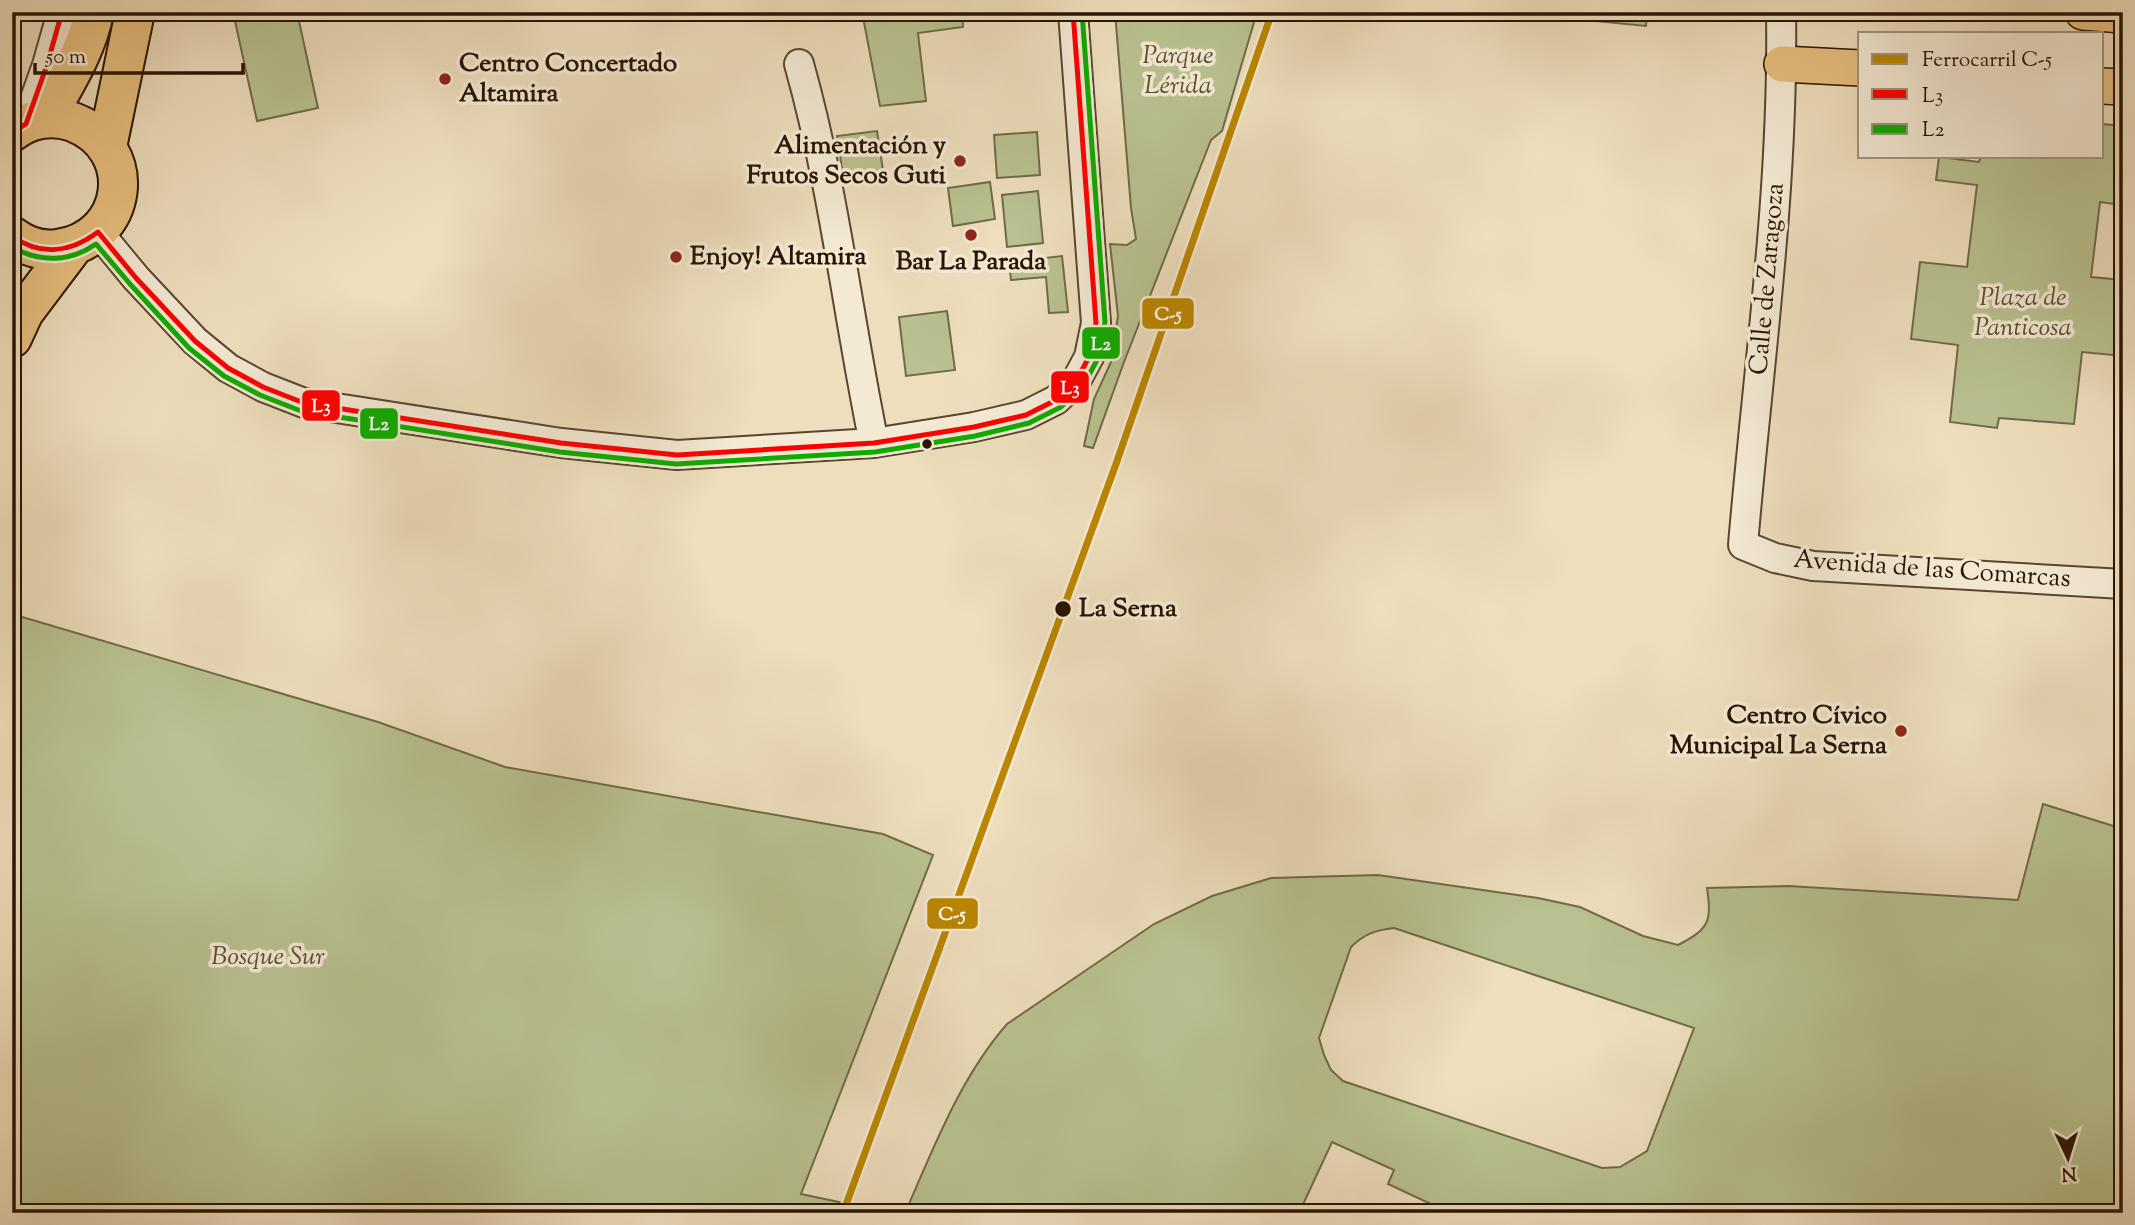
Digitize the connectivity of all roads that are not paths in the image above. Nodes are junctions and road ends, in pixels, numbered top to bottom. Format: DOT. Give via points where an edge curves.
graph roads {
  1 [pos="62,12"];
  2 [pos="93,12"];
  3 [pos="135,12"];
  4 [pos="1073,12"];
  5 [pos="1782,12"];
  6 [pos="2083,12"];
  7 [pos="2123,15"];
  8 [pos="799,64"];
  9 [pos="1782,64"];
  10 [pos="1858,68"];
  11 [pos="2104,86"];
  12 [pos="2123,88"];
  13 [pos="23,125"];
  14 [pos="107,147"];
  15 [pos="12,236"];
  16 [pos="86,240"];
  17 [pos="12,338"];
  18 [pos="874,443"];
  19 [pos="1744,545"];
  20 [pos="2123,584"];
  1 -- 13 [label="street"];
  2 -- 13 [label="highway" via="75,65"];
  3 -- 14 [label="highway"];
  4 -- 18 [label="street" via="1096,323 1089,357 1076,381 1056,400 1026,415"];
  5 -- 9 [label="street, Calle de Zaragoza"];
  6 -- 7 [label="main road"];
  8 -- 18 [label="street"];
  9 -- 10 [label="main road"];
  9 -- 19 [label="street, Calle de Zaragoza" via="1771,263"];
  11 -- 12 [label="main road"];
  13 -- 14 [label="highway" via="67,120 82,125"];
  14 -- 16 [label="highway" via="117,168 119,191 112,214"];
  15 -- 16 [label="highway" via="46,251"];
  16 -- 17 [label="highway" via="23,312"];
  16 -- 18 [label="street" via="136,278 195,341 229,368 304,403 561,443 677,455"];
  19 -- 20 [label="street, Avenida de las Comarcas" via="1774,558 1813,566"];
}
